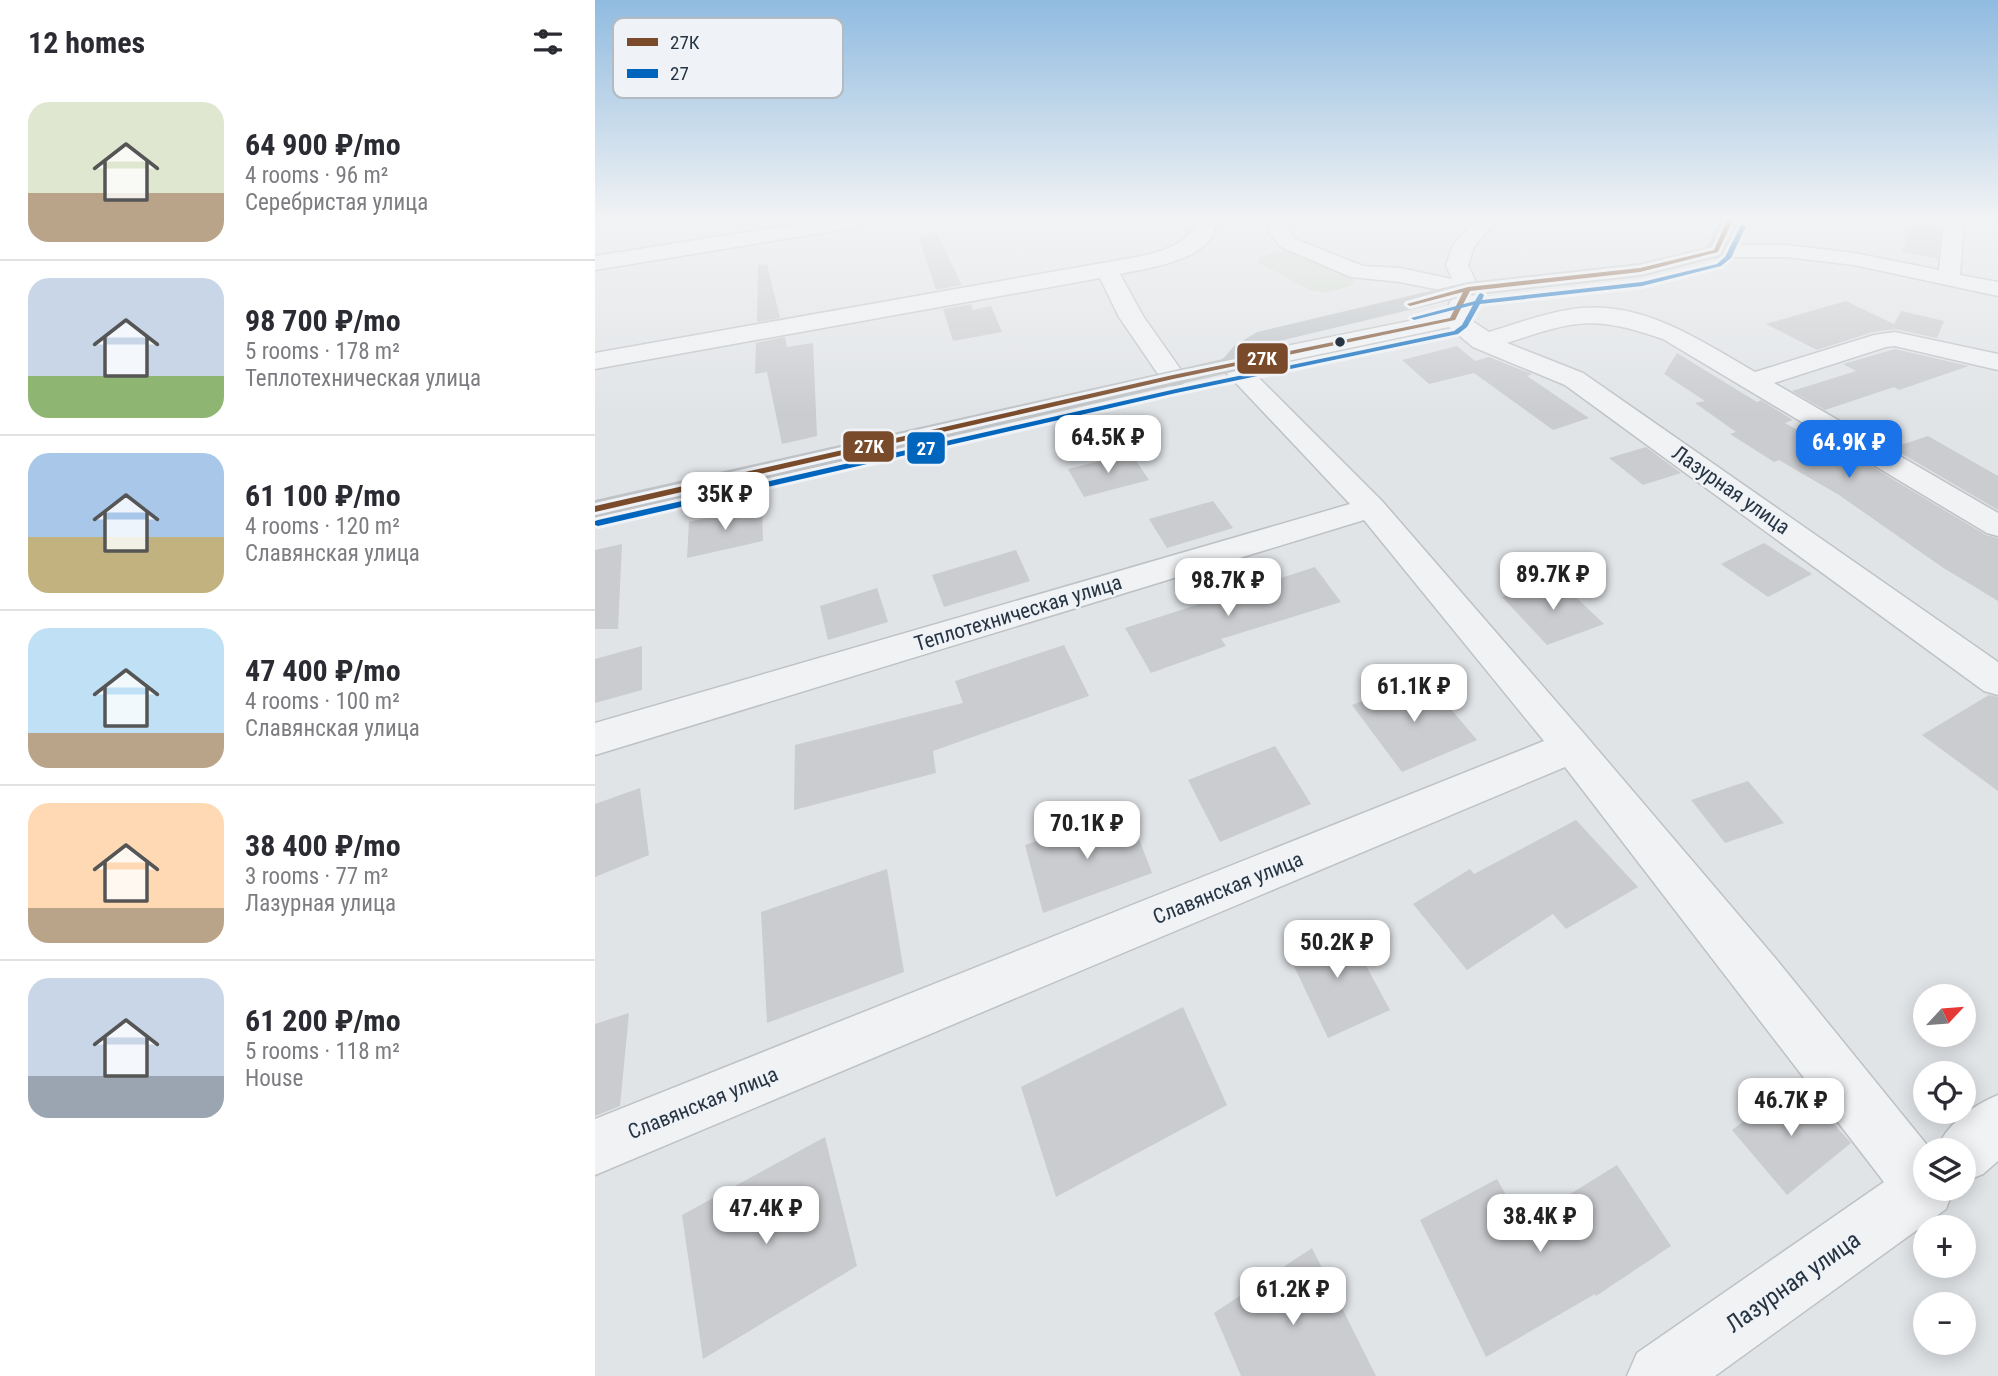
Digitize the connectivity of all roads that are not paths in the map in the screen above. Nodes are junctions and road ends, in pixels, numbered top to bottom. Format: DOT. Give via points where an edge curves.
graph roads {
  1 [pos="1027,284"];
  2 [pos="1114,284"];
  3 [pos="1445,284"];
  4 [pos="1466,284"];
  5 [pos="1511,284"];
  6 [pos="1975,284"];
  7 [pos="1468,289"];
  8 [pos="1998,289"];
  9 [pos="1453,319"];
  10 [pos="1482,342"];
  11 [pos="595,361"];
  12 [pos="1998,362"];
  13 [pos="1232,365"];
  14 [pos="1173,377"];
  15 [pos="1752,381"];
  16 [pos="1371,508"];
  17 [pos="595,509"];
  18 [pos="1998,526"];
  19 [pos="1998,681"];
  20 [pos="595,739"];
  21 [pos="1572,747"];
  22 [pos="1998,1123"];
  23 [pos="1976,1142"];
  24 [pos="595,1147"];
  25 [pos="1913,1173"];
  26 [pos="1913,1197"];
  27 [pos="1660,1376"];
  1 -- 11 [label="street"];
  2 -- 14 [label="street"];
  3 -- 7 [label="street"];
  4 -- 7 [label="street"];
  5 -- 7 [label="street"];
  6 -- 8 [label="street"];
  7 -- 9 [label="street"];
  7 -- 13 [label="street" via="1266,337 1243,351"];
  9 -- 10 [label="street, Лазурная улица"];
  9 -- 13 [label="street"];
  10 -- 15 [label="street" via="1596,315 1672,334"];
  10 -- 19 [label="street, Лазурная улица" via="1528,365 1574,379"];
  12 -- 15 [label="street" via="1895,338"];
  13 -- 14 [label="street"];
  13 -- 16 [label="street"];
  14 -- 17 [label="street"];
  15 -- 18 [label="street"];
  16 -- 20 [label="street, Теплотехническая улица"];
  16 -- 21 [label="street"];
  21 -- 24 [label="street, Славянская улица"];
  21 -- 25 [label="street, Лазурная улица"];
  22 -- 23 [label="street"];
  26 -- 27 [label="street, Лазурная улица"];
}
